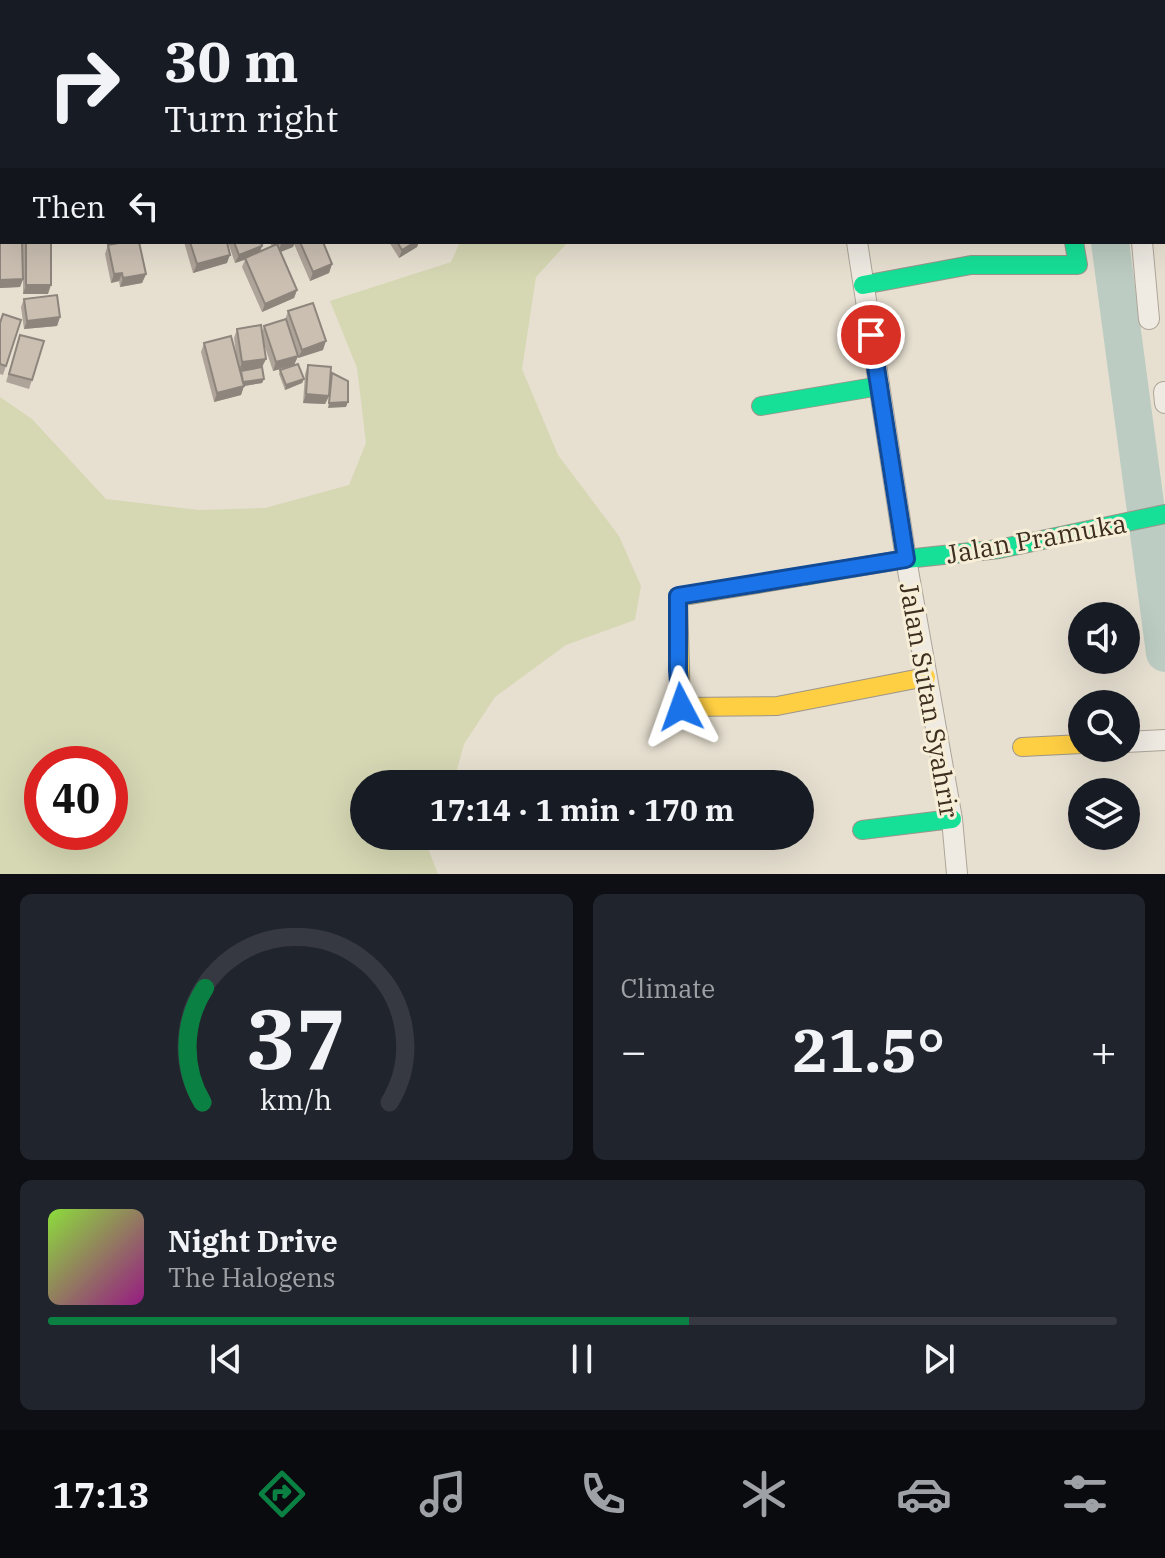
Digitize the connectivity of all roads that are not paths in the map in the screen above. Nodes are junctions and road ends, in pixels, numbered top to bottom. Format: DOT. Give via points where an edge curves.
graph roads {
  1 [pos="857,244"];
  2 [pos="1074,244"];
  3 [pos="1142,244"];
  4 [pos="863,285"];
  5 [pos="1149,319"];
  6 [pos="880,386"];
  7 [pos="761,406"];
  8 [pos="1165,514"];
  9 [pos="906,559"];
  10 [pos="926,677"];
  11 [pos="1163,740"];
  12 [pos="1140,741"];
  13 [pos="1068,745"];
  14 [pos="1022,747"];
  15 [pos="952,819"];
  16 [pos="862,830"];
  17 [pos="957,874"];
  1 -- 4 [label="street, Jalan Sutan Syahrir"];
  2 -- 4 [label="street" via="1078,265 971,265"];
  3 -- 5 [label="street"];
  4 -- 6 [label="street, Jalan Sutan Syahrir"];
  6 -- 7 [label="street"];
  6 -- 9 [label="street, Jalan Sutan Syahrir"];
  8 -- 9 [label="street, Jalan Pramuka" via="999,549"];
  9 -- 10 [label="street, Jalan Sutan Syahrir"];
  9 -- 10 [label="street, Jalan Pramuka" via="684,595 678,670 685,709 777,706"];
  10 -- 15 [label="street, Jalan Sutan Syahrir"];
  11 -- 12 [label="street"];
  13 -- 14 [label="street"];
  15 -- 16 [label="street"];
  15 -- 17 [label="street, Jalan Sutan Syahrir"];
}
